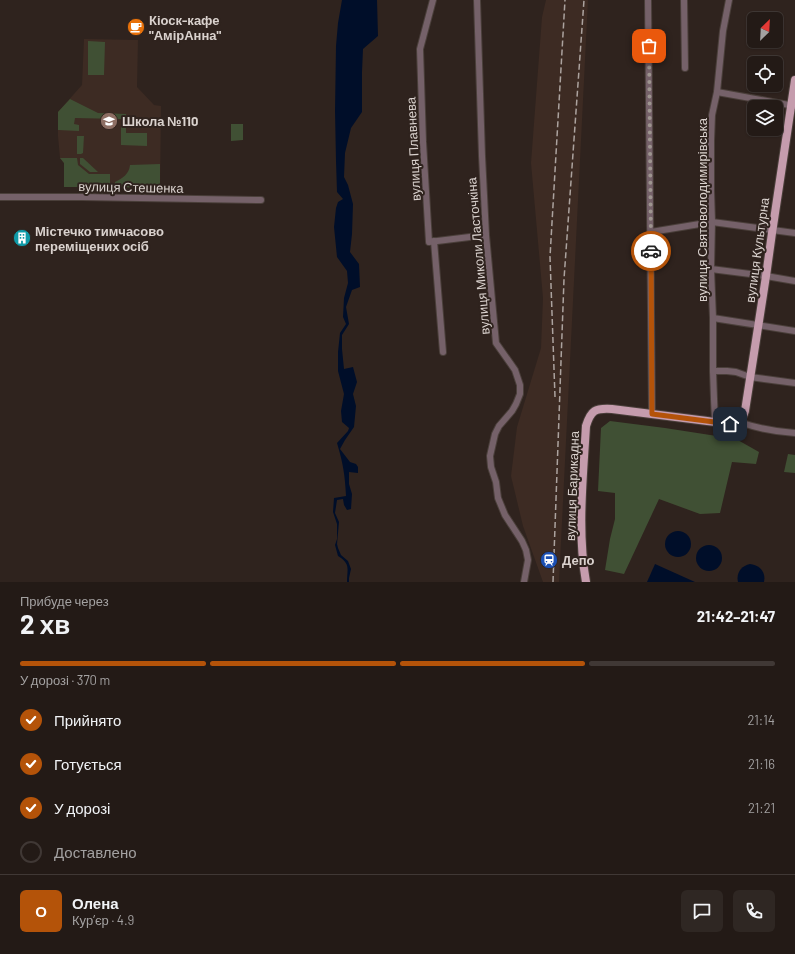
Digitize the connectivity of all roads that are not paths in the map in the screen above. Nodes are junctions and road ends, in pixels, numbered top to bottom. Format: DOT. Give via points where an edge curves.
graph roads {
  1 [pos="433,0"];
  2 [pos="477,0"];
  3 [pos="648,0"];
  4 [pos="684,0"];
  5 [pos="728,0"];
  6 [pos="685,68"];
  7 [pos="795,80"];
  8 [pos="717,92"];
  9 [pos="793,106"];
  10 [pos="0,197"];
  11 [pos="261,200"];
  12 [pos="712,222"];
  13 [pos="772,229"];
  14 [pos="651,232"];
  15 [pos="795,233"];
  16 [pos="486,235"];
  17 [pos="434,241"];
  18 [pos="712,269"];
  19 [pos="766,276"];
  20 [pos="795,281"];
  21 [pos="713,318"];
  22 [pos="758,326"];
  23 [pos="795,331"];
  24 [pos="443,352"];
  25 [pos="713,371"];
  26 [pos="750,377"];
  27 [pos="795,383"];
  28 [pos="652,414"];
  29 [pos="715,421"];
  30 [pos="739,422"];
  31 [pos="795,433"];
  32 [pos="524,582"];
  33 [pos="586,582"];
  1 -- 17 [label="street, вулиця Плавнева" via="420,49 429,242"];
  2 -- 16 [label="street, вулиця Миколи Ласточкіна"];
  3 -- 14 [label="street"];
  4 -- 6 [label="street"];
  5 -- 8 [label="street, вулиця Святоволодимирівська"];
  7 -- 9 [label="main road, вулиця Культурна"];
  8 -- 9 [label="street"];
  8 -- 12 [label="street, вулиця Святоволодимирівська" via="712,115"];
  9 -- 13 [label="main road, вулиця Культурна"];
  10 -- 11 [label="street, вулиця Стешенка"];
  12 -- 13 [label="street"];
  12 -- 14 [label="street"];
  12 -- 18 [label="street, вулиця Святоволодимирівська"];
  13 -- 15 [label="street"];
  13 -- 19 [label="main road, вулиця Культурна"];
  14 -- 28 [label="street"];
  16 -- 17 [label="street"];
  16 -- 32 [label="street, вулиця Миколи Ласточкіна" via="496,343 515,370 520,390 514,408 495,434 490,456 491,468 505,515 526,550 528,560"];
  17 -- 24 [label="street"];
  18 -- 19 [label="street"];
  18 -- 21 [label="street, вулиця Святоволодимирівська"];
  19 -- 20 [label="street"];
  19 -- 22 [label="main road, вулиця Культурна"];
  21 -- 22 [label="street"];
  21 -- 25 [label="street, вулиця Святоволодимирівська"];
  22 -- 23 [label="street"];
  22 -- 26 [label="main road, вулиця Культурна"];
  25 -- 26 [label="street"];
  25 -- 29 [label="street, вулиця Святоволодимирівська"];
  26 -- 27 [label="street"];
  26 -- 30 [label="main road, вулиця Культурна" via="745,411"];
  28 -- 29 [label="main road"];
  28 -- 33 [label="main road, вулиця Барикадна" via="601,408 589,416 586,426 581,507 583,569"];
  29 -- 30 [label="main road" via="730,424"];
  30 -- 31 [label="street" via="756,428"];
}
